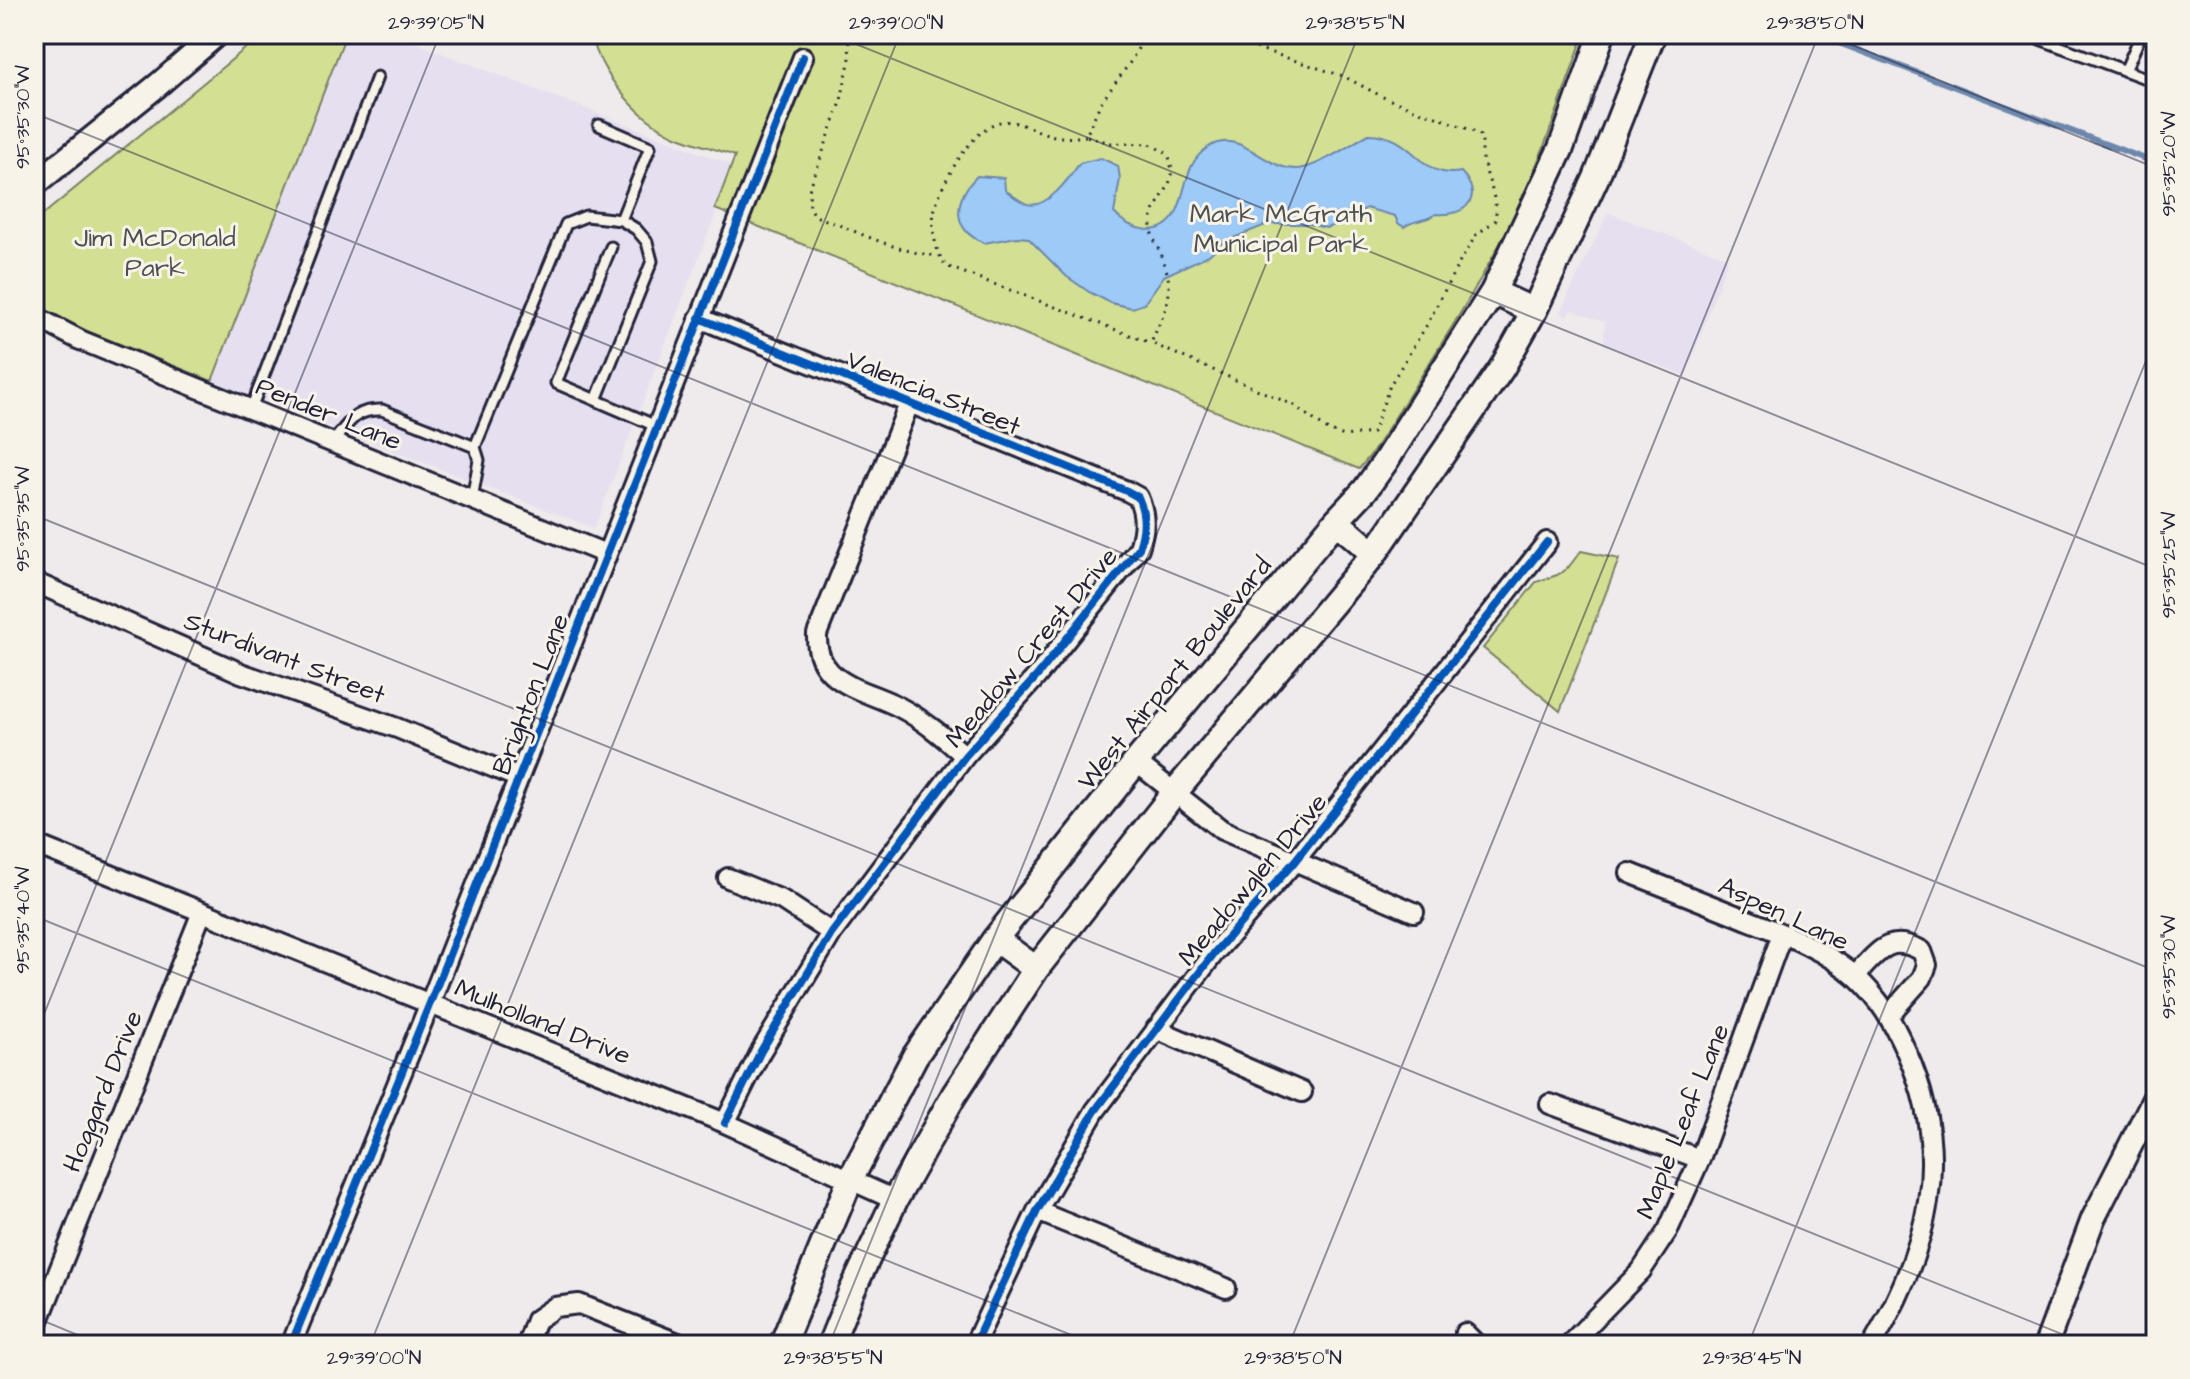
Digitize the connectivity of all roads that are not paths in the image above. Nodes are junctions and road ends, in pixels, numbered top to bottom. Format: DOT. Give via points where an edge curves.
graph roads {
  1 [pos="217,34"];
  2 [pos="1602,34"];
  3 [pos="1653,34"];
  4 [pos="2026,34"];
  5 [pos="2146,34"];
  6 [pos="803,57"];
  7 [pos="2125,71"];
  8 [pos="377,77"];
  9 [pos="2156,82"];
  10 [pos="599,125"];
  11 [pos="34,185"];
  12 [pos="621,220"];
  13 [pos="611,247"];
  14 [pos="1493,292"];
  15 [pos="1534,311"];
  16 [pos="34,316"];
  17 [pos="699,318"];
  18 [pos="596,400"];
  19 [pos="909,404"];
  20 [pos="251,409"];
  21 [pos="656,426"];
  22 [pos="333,442"];
  23 [pos="475,447"];
  24 [pos="472,499"];
  25 [pos="1144,512"];
  26 [pos="1336,521"];
  27 [pos="1547,542"];
  28 [pos="606,554"];
  29 [pos="1374,554"];
  30 [pos="34,582"];
  31 [pos="965,756"];
  32 [pos="1136,762"];
  33 [pos="519,778"];
  34 [pos="1174,793"];
  35 [pos="34,844"];
  36 [pos="1294,862"];
  37 [pos="1630,873"];
  38 [pos="728,878"];
  39 [pos="202,912"];
  40 [pos="1414,912"];
  41 [pos="832,933"];
  42 [pos="1782,934"];
  43 [pos="995,939"];
  44 [pos="1036,969"];
  45 [pos="1855,976"];
  46 [pos="430,1003"];
  47 [pos="1890,1014"];
  48 [pos="1156,1029"];
  49 [pos="1302,1092"];
  50 [pos="2156,1095"];
  51 [pos="1550,1104"];
  52 [pos="725,1123"];
  53 [pos="1700,1159"];
  54 [pos="850,1180"];
  55 [pos="895,1200"];
  56 [pos="1037,1211"];
  57 [pos="1226,1288"];
  58 [pos="34,1333"];
  59 [pos="291,1345"];
  60 [pos="527,1345"];
  61 [pos="683,1345"];
  62 [pos="782,1345"];
  63 [pos="830,1345"];
  64 [pos="974,1345"];
  65 [pos="1569,1345"];
  66 [pos="1872,1345"];
  67 [pos="2046,1345"];
  1 -- 11 [label="street"];
  2 -- 14 [label="main road, West Airport Boulevard" via="1561,148"];
  3 -- 15 [label="main road" via="1596,178"];
  4 -- 7 [label="lane"];
  5 -- 7 [label="lane"];
  6 -- 17 [label="street, Brighton Lane"];
  7 -- 9 [label="lane"];
  8 -- 20 [label="lane"];
  10 -- 12 [label="lane" via="650,147"];
  12 -- 18 [label="lane" via="647,242 652,261"];
  12 -- 23 [label="lane" via="586,216 566,224"];
  13 -- 18 [label="lane" via="556,383"];
  14 -- 15 [label="main road"];
  14 -- 26 [label="main road, West Airport Boulevard" via="1385,462"];
  15 -- 29 [label="main road" via="1502,368"];
  16 -- 20 [label="street, Pender Lane"];
  17 -- 19 [label="street, Valencia Street"];
  17 -- 21 [label="street, Brighton Lane"];
  18 -- 21 [label="lane"];
  19 -- 25 [label="street, Valencia Street" via="1127,491 1138,497"];
  19 -- 31 [label="street" via="817,634 816,650 847,687 898,706"];
  20 -- 22 [label="street, Pender Lane"];
  21 -- 28 [label="street, Brighton Lane"];
  22 -- 23 [label="lane" via="366,409 382,410"];
  22 -- 24 [label="street, Pender Lane"];
  23 -- 24 [label="lane" via="479,460"];
  24 -- 28 [label="street, Pender Lane"];
  25 -- 31 [label="street, Meadow Crest Drive" via="1139,548"];
  26 -- 29 [label="main road"];
  26 -- 32 [label="main road, West Airport Boulevard"];
  27 -- 36 [label="street, Meadowglen Drive"];
  28 -- 33 [label="street, Brighton Lane"];
  29 -- 34 [label="main road"];
  30 -- 33 [label="street, Sturdivant Street" via="241,673"];
  31 -- 41 [label="street, Meadow Crest Drive"];
  32 -- 34 [label="street"];
  32 -- 43 [label="main road, West Airport Boulevard"];
  33 -- 46 [label="street, Brighton Lane"];
  34 -- 36 [label="street" via="1222,830"];
  34 -- 44 [label="main road"];
  35 -- 39 [label="street, Mulholland Drive"];
  36 -- 40 [label="street"];
  36 -- 48 [label="street, Meadowglen Drive"];
  37 -- 42 [label="street, Aspen Lane"];
  38 -- 41 [label="street" via="782,900"];
  39 -- 46 [label="street, Mulholland Drive"];
  39 -- 58 [label="street, Hoggard Drive"];
  41 -- 52 [label="street, Meadow Crest Drive"];
  42 -- 45 [label="street, Aspen Lane"];
  42 -- 53 [label="street, Maple Leaf Lane"];
  43 -- 44 [label="main road"];
  43 -- 54 [label="main road, West Airport Boulevard" via="915,1056"];
  44 -- 55 [label="main road" via="954,1095"];
  45 -- 47 [label="street, Aspen Lane"];
  45 -- 47 [label="street" via="1894,942 1922,951 1927,965 1922,978"];
  46 -- 52 [label="street, Mulholland Drive"];
  46 -- 59 [label="street, Brighton Lane"];
  47 -- 66 [label="street, Aspen Lane" via="1926,1104 1931,1184 1911,1263"];
  48 -- 49 [label="street"];
  48 -- 56 [label="street, Meadowglen Drive" via="1095,1111"];
  50 -- 67 [label="street" via="2093,1219"];
  51 -- 53 [label="street"];
  52 -- 54 [label="street, Mulholland Drive"];
  53 -- 65 [label="street, Maple Leaf Lane" via="1668,1230 1641,1271"];
  54 -- 55 [label="street, Mulholland Drive"];
  54 -- 62 [label="main road, West Airport Boulevard"];
  55 -- 63 [label="main road"];
  56 -- 57 [label="street"];
  56 -- 64 [label="street, Meadowglen Drive"];
  60 -- 61 [label="street" via="536,1320 555,1307 579,1304"];
}
